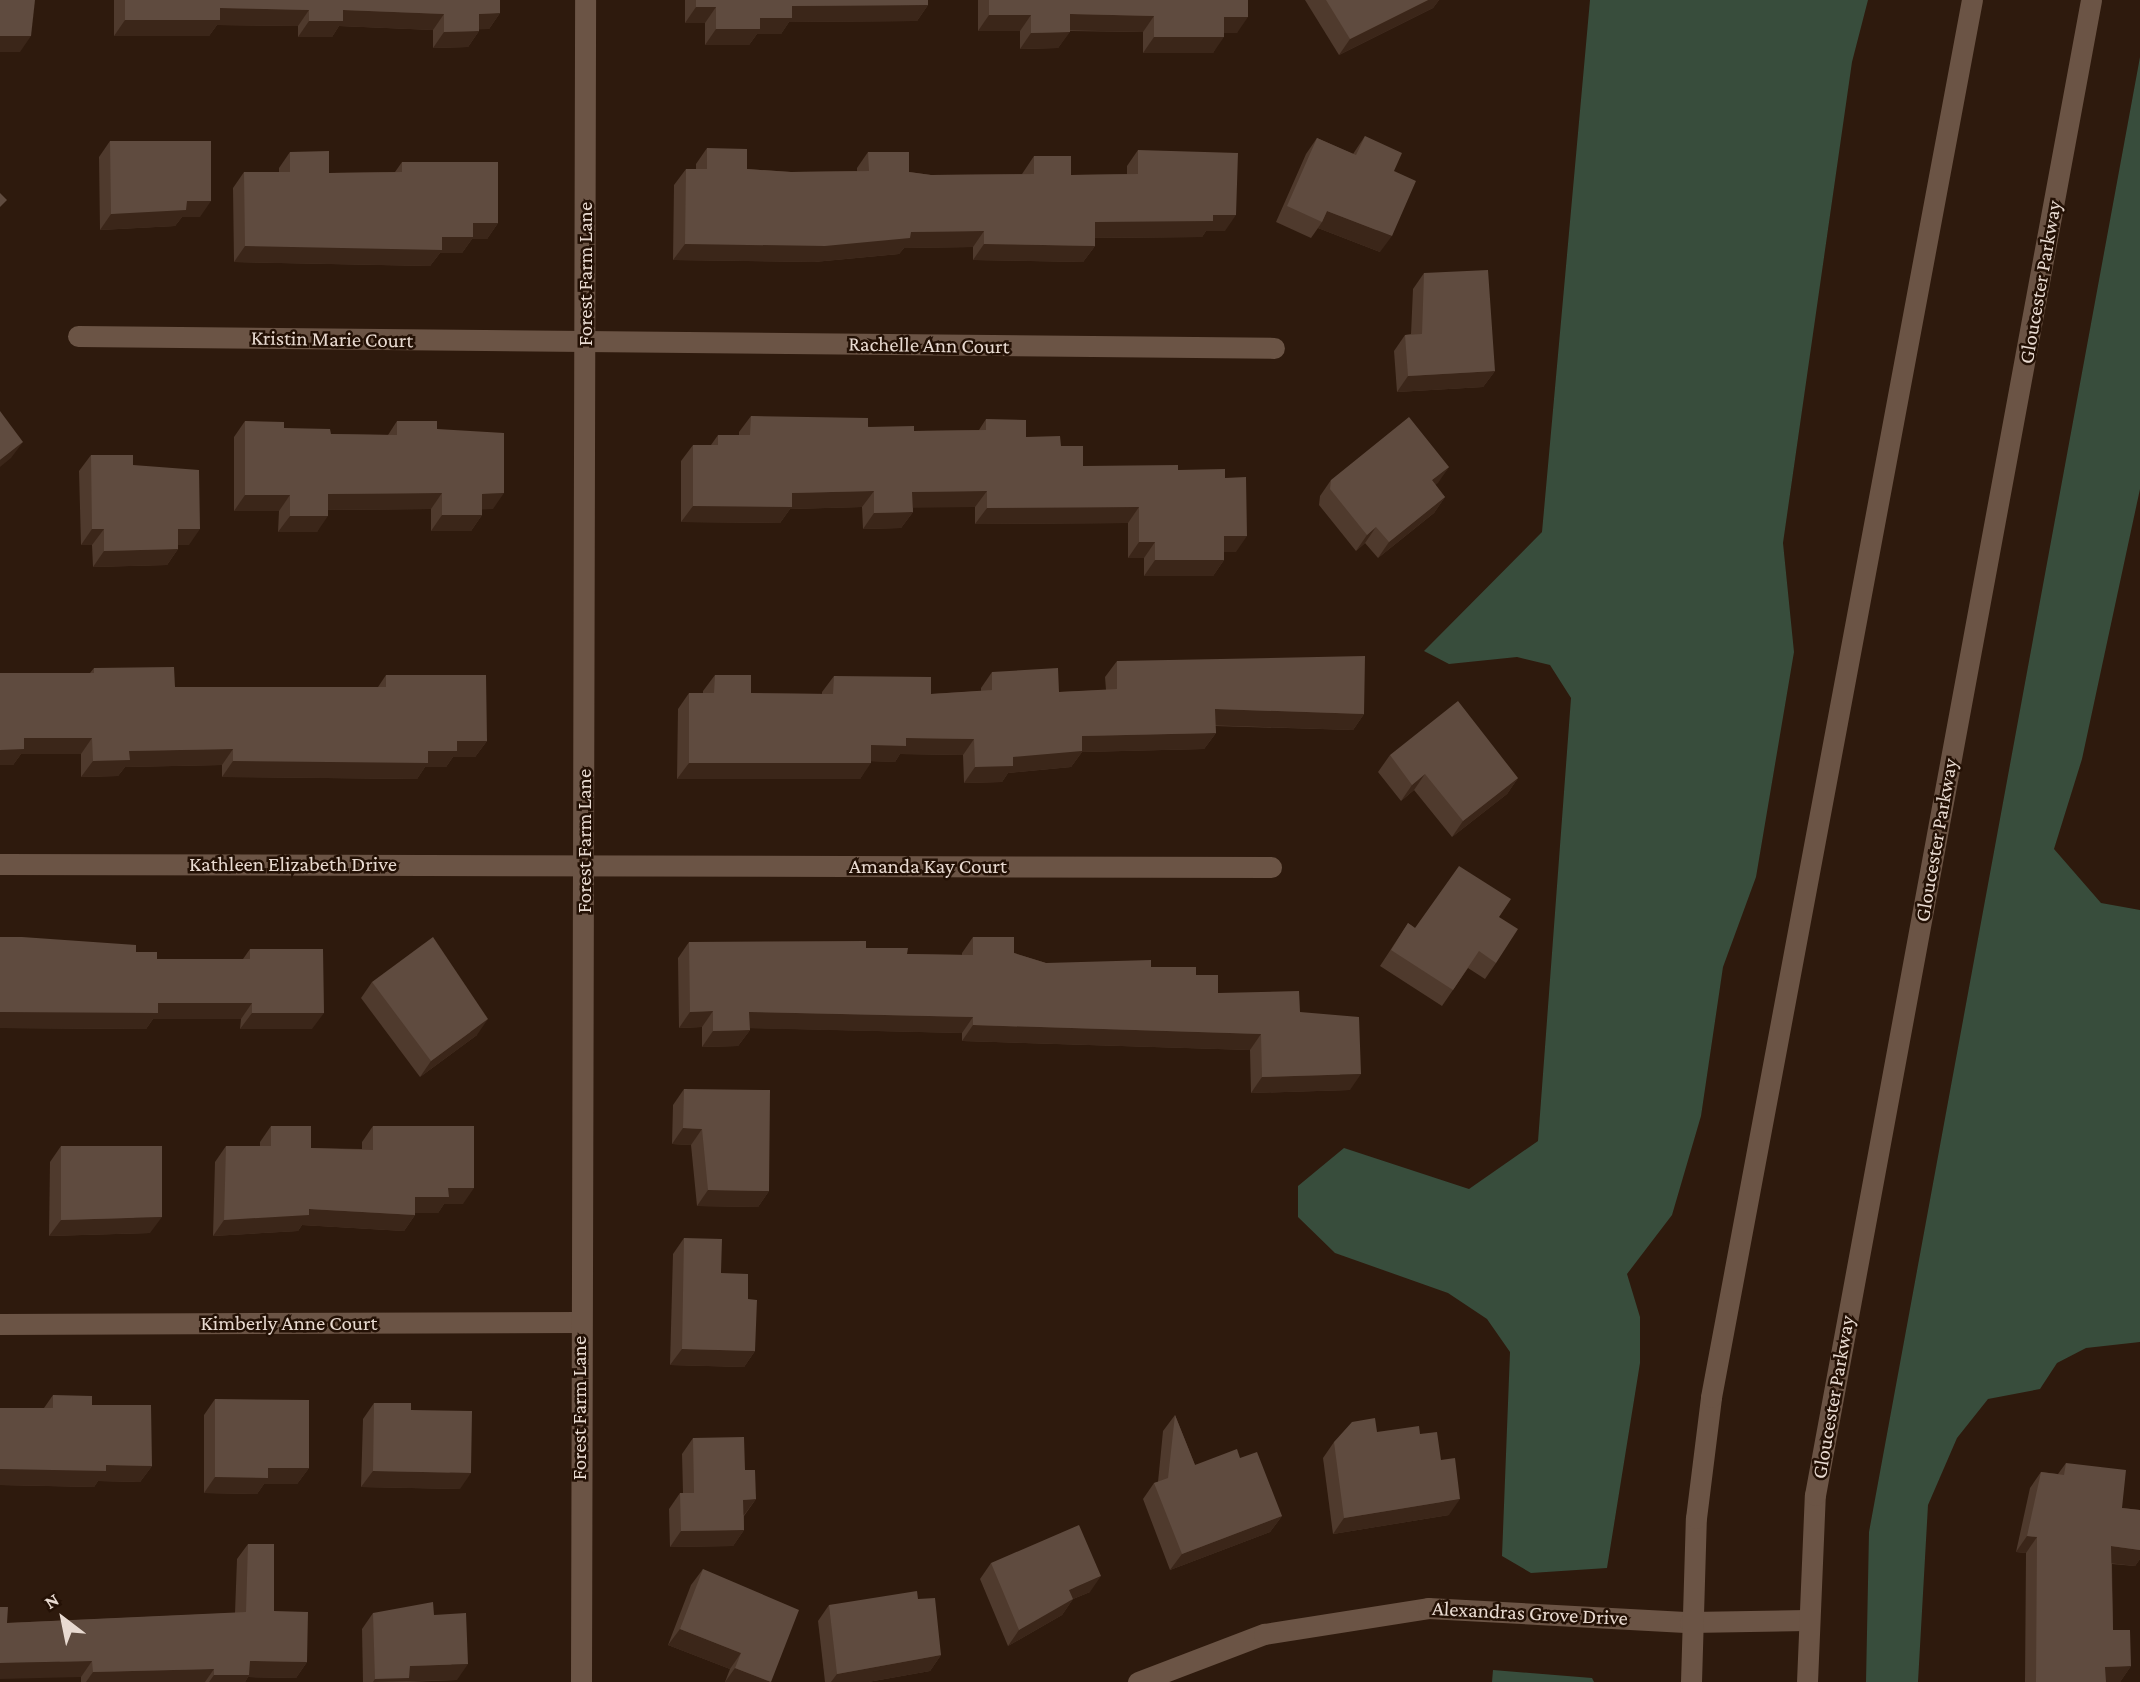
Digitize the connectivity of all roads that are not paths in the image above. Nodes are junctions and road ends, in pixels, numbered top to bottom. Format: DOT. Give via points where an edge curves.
graph roads {
  1 [pos="585,0"];
  2 [pos="1972,0"];
  3 [pos="2091,0"];
  4 [pos="78,336"];
  5 [pos="585,342"];
  6 [pos="1274,348"];
  7 [pos="0,864"];
  8 [pos="585,865"];
  9 [pos="1271,867"];
  10 [pos="578,1322"];
  11 [pos="0,1324"];
  12 [pos="1807,1620"];
  13 [pos="1690,1622"];
  14 [pos="581,1682"];
  15 [pos="1138,1682"];
  16 [pos="1691,1682"];
  17 [pos="1807,1682"];
  1 -- 5 [label="street, Forest Farm Lane"];
  2 -- 13 [label="street" via="1712,1397"];
  3 -- 12 [label="street, Gloucester Parkway" via="1815,1494"];
  4 -- 5 [label="street, Kristin Marie Court"];
  5 -- 6 [label="street, Rachelle Ann Court"];
  5 -- 8 [label="street, Forest Farm Lane"];
  7 -- 8 [label="street, Kathleen Elizabeth Drive"];
  8 -- 9 [label="street, Amanda Kay Court"];
  8 -- 10 [label="street, Forest Farm Lane"];
  10 -- 11 [label="street, Kimberly Anne Court"];
  10 -- 14 [label="street, Forest Farm Lane"];
  12 -- 13 [label="street, Alexandras Grove Drive"];
  12 -- 17 [label="street, Gloucester Parkway"];
  13 -- 15 [label="street, Alexandras Grove Drive" via="1485,1608 1343,1617 1264,1634"];
  13 -- 16 [label="street"];
}
